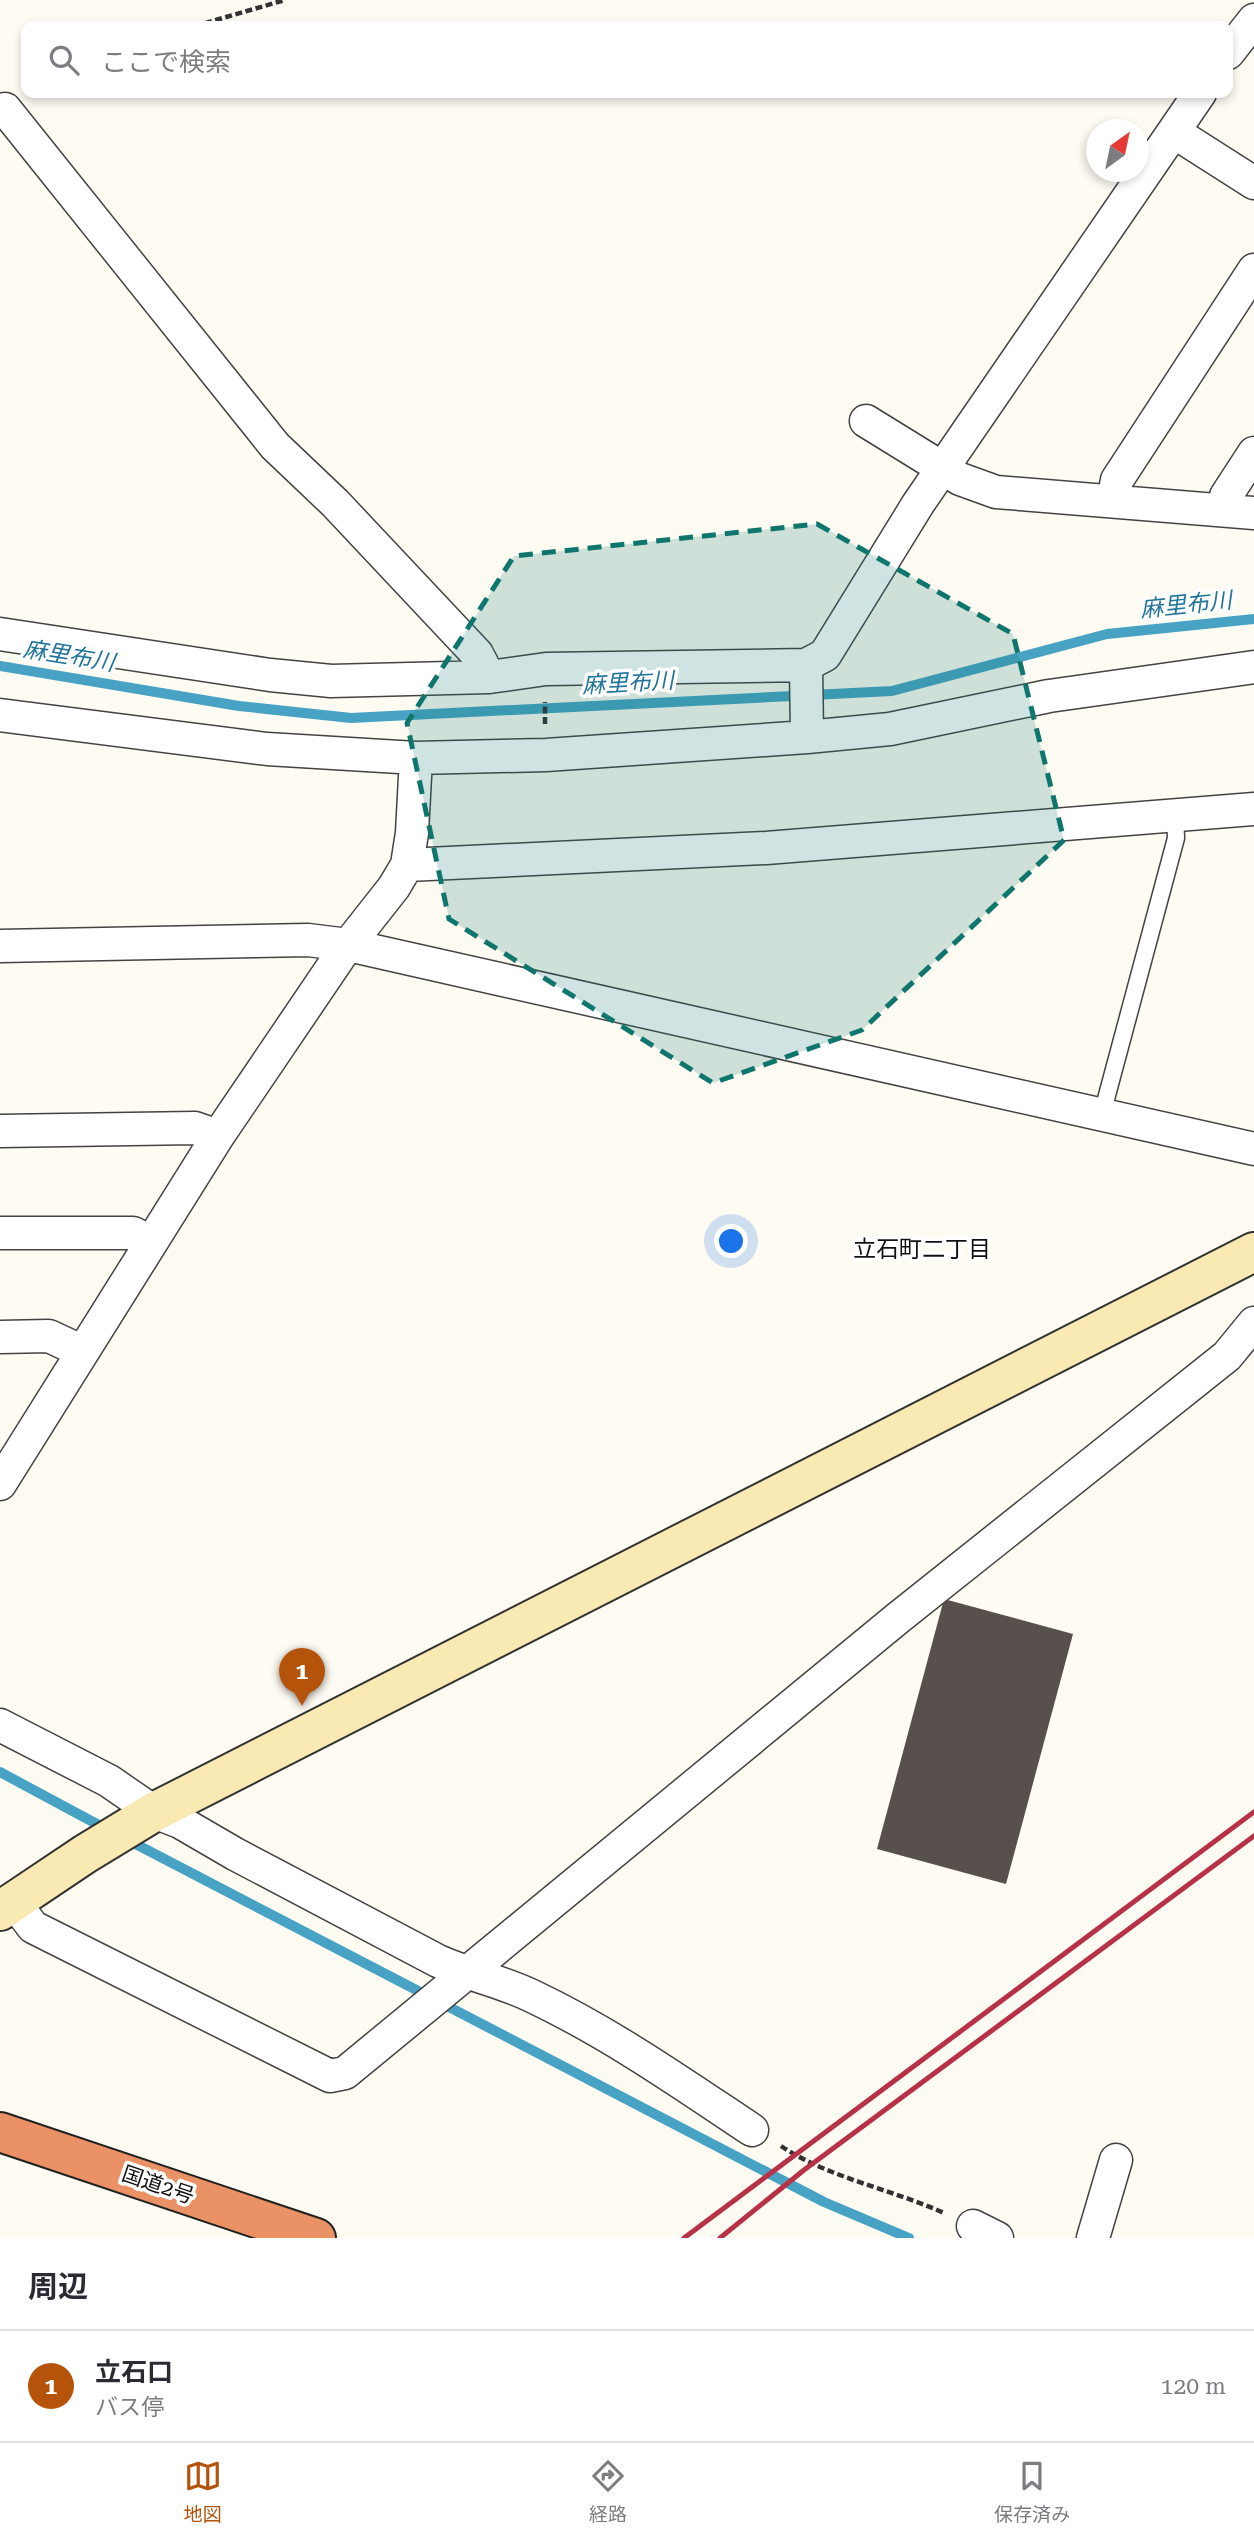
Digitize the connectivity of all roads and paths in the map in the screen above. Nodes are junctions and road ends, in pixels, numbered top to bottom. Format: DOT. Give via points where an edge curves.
graph roads {
  1 [pos="285,0"];
  2 [pos="1254,20"];
  3 [pos="212,21"];
  4 [pos="1233,47"];
  5 [pos="1197,98"];
  6 [pos="0,111"];
  7 [pos="1174,132"];
  8 [pos="1254,183"];
  9 [pos="1254,270"];
  10 [pos="866,421"];
  11 [pos="1254,453"];
  12 [pos="944,468"];
  13 [pos="1113,501"];
  14 [pos="1239,511"];
  15 [pos="0,635"];
  16 [pos="1254,667"];
  17 [pos="806,671"];
  18 [pos="489,677"];
  19 [pos="545,699"];
  20 [pos="0,715"];
  21 [pos="806,729"];
  22 [pos="545,734"];
  23 [pos="416,758"];
  24 [pos="1254,809"];
  25 [pos="1175,814"];
  26 [pos="407,865"];
  27 [pos="348,945"];
  28 [pos="0,946"];
  29 [pos="1102,1114"];
  30 [pos="0,1132"];
  31 [pos="218,1136"];
  32 [pos="1254,1149"];
  33 [pos="0,1233"];
  34 [pos="150,1242"];
  35 [pos="1254,1252"];
  36 [pos="1254,1323"];
  37 [pos="0,1337"];
  38 [pos="81,1351"];
  39 [pos="0,1484"];
  40 [pos="0,1726"];
  41 [pos="144,1818"];
  42 [pos="7,1907"];
  43 [pos="456,1981"];
  44 [pos="752,2130"];
  45 [pos="0,2132"];
  46 [pos="1116,2160"];
  47 [pos="985,2232"];
  48 [pos="316,2238"];
  49 [pos="1093,2238"];
  1 -- 3 [label="path"];
  2 -- 4 [label="street"];
  5 -- 7 [label="street"];
  6 -- 18 [label="street" via="5,109 275,446 477,654"];
  7 -- 8 [label="street"];
  7 -- 12 [label="street"];
  9 -- 13 [label="street" via="1117,481"];
  10 -- 12 [label="street"];
  11 -- 14 [label="street" via="1226,496"];
  12 -- 13 [label="street" via="996,492"];
  12 -- 17 [label="street" via="825,655"];
  13 -- 14 [label="street"];
  15 -- 18 [label="street" via="306,679"];
  16 -- 21 [label="street" via="1049,695 890,729"];
  17 -- 18 [label="street" via="546,669"];
  17 -- 21 [label="street"];
  19 -- 22 [label="path"];
  20 -- 23 [label="street" via="267,749"];
  21 -- 23 [label="street" via="546,755"];
  23 -- 26 [label="street"];
  24 -- 25 [label="street"];
  25 -- 26 [label="street" via="780,847"];
  25 -- 29 [label="lane" via="1176,838"];
  26 -- 27 [label="street"];
  27 -- 28 [label="street" via="308,940"];
  27 -- 29 [label="street"];
  27 -- 31 [label="street"];
  29 -- 32 [label="street"];
  30 -- 31 [label="street" via="195,1128"];
  31 -- 34 [label="street"];
  33 -- 34 [label="street" via="133,1233"];
  34 -- 38 [label="street"];
  35 -- 41 [label="street"];
  36 -- 43 [label="street" via="1227,1356 898,1618"];
  37 -- 38 [label="street" via="49,1336"];
  38 -- 39 [label="street"];
  40 -- 41 [label="street" via="109,1780"];
  41 -- 42 [label="street"];
  41 -- 43 [label="street" via="180,1822"];
  42 -- 43 [label="street" via="33,1927 330,2076 345,2073"];
  43 -- 44 [label="street" via="511,1986 626,2046"];
  44 -- 47 [label="path" via="814,2164 904,2195"];
  45 -- 48 [label="highway, 国道2号"];
  46 -- 49 [label="street"];
}
